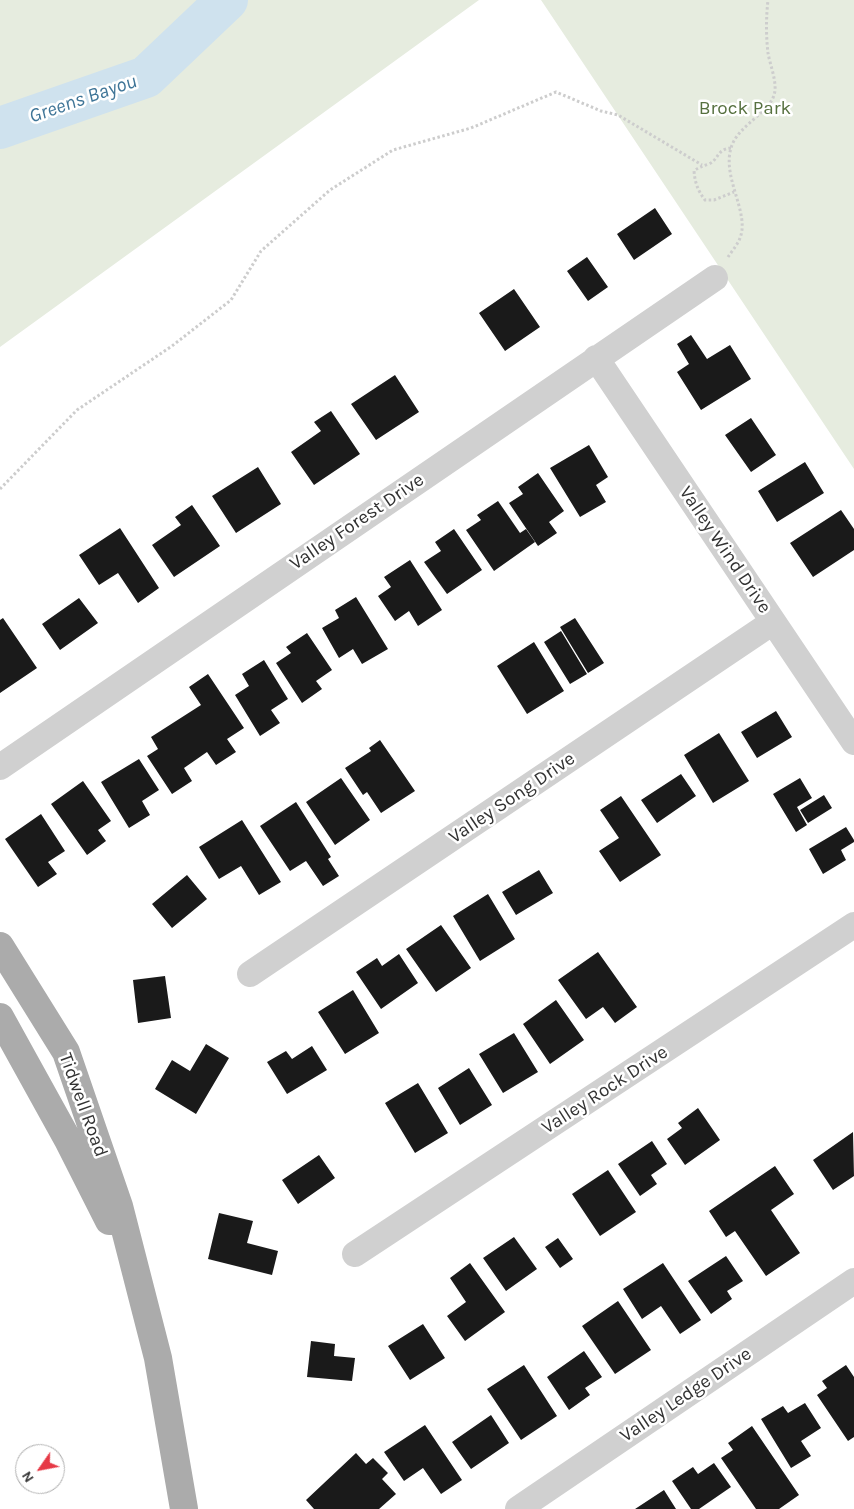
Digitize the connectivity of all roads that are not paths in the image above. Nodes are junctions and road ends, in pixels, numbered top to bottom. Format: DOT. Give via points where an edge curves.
graph roads {
  1 [pos="715,278"];
  2 [pos="596,358"];
  3 [pos="773,622"];
  4 [pos="854,742"];
  5 [pos="0,767"];
  6 [pos="854,925"];
  7 [pos="0,946"];
  8 [pos="250,974"];
  9 [pos="0,1017"];
  10 [pos="355,1254"];
  11 [pos="138,1278"];
  12 [pos="853,1284"];
  13 [pos="184,1509"];
  14 [pos="518,1509"];
  1 -- 2 [label="street, Valley Forest Drive"];
  2 -- 3 [label="street, Valley Wind Drive"];
  2 -- 5 [label="street, Valley Forest Drive"];
  3 -- 4 [label="street, Valley Wind Drive"];
  3 -- 8 [label="street, Valley Song Drive"];
  6 -- 10 [label="street, Valley Rock Drive"];
  7 -- 11 [label="main road, Tidwell Road" via="66,1052 119,1206"];
  9 -- 11 [label="main road, Tidwell Road" via="68,1140"];
  11 -- 13 [label="main road, Tidwell Road" via="158,1358"];
  12 -- 14 [label="street, Valley Ledge Drive"];
}
